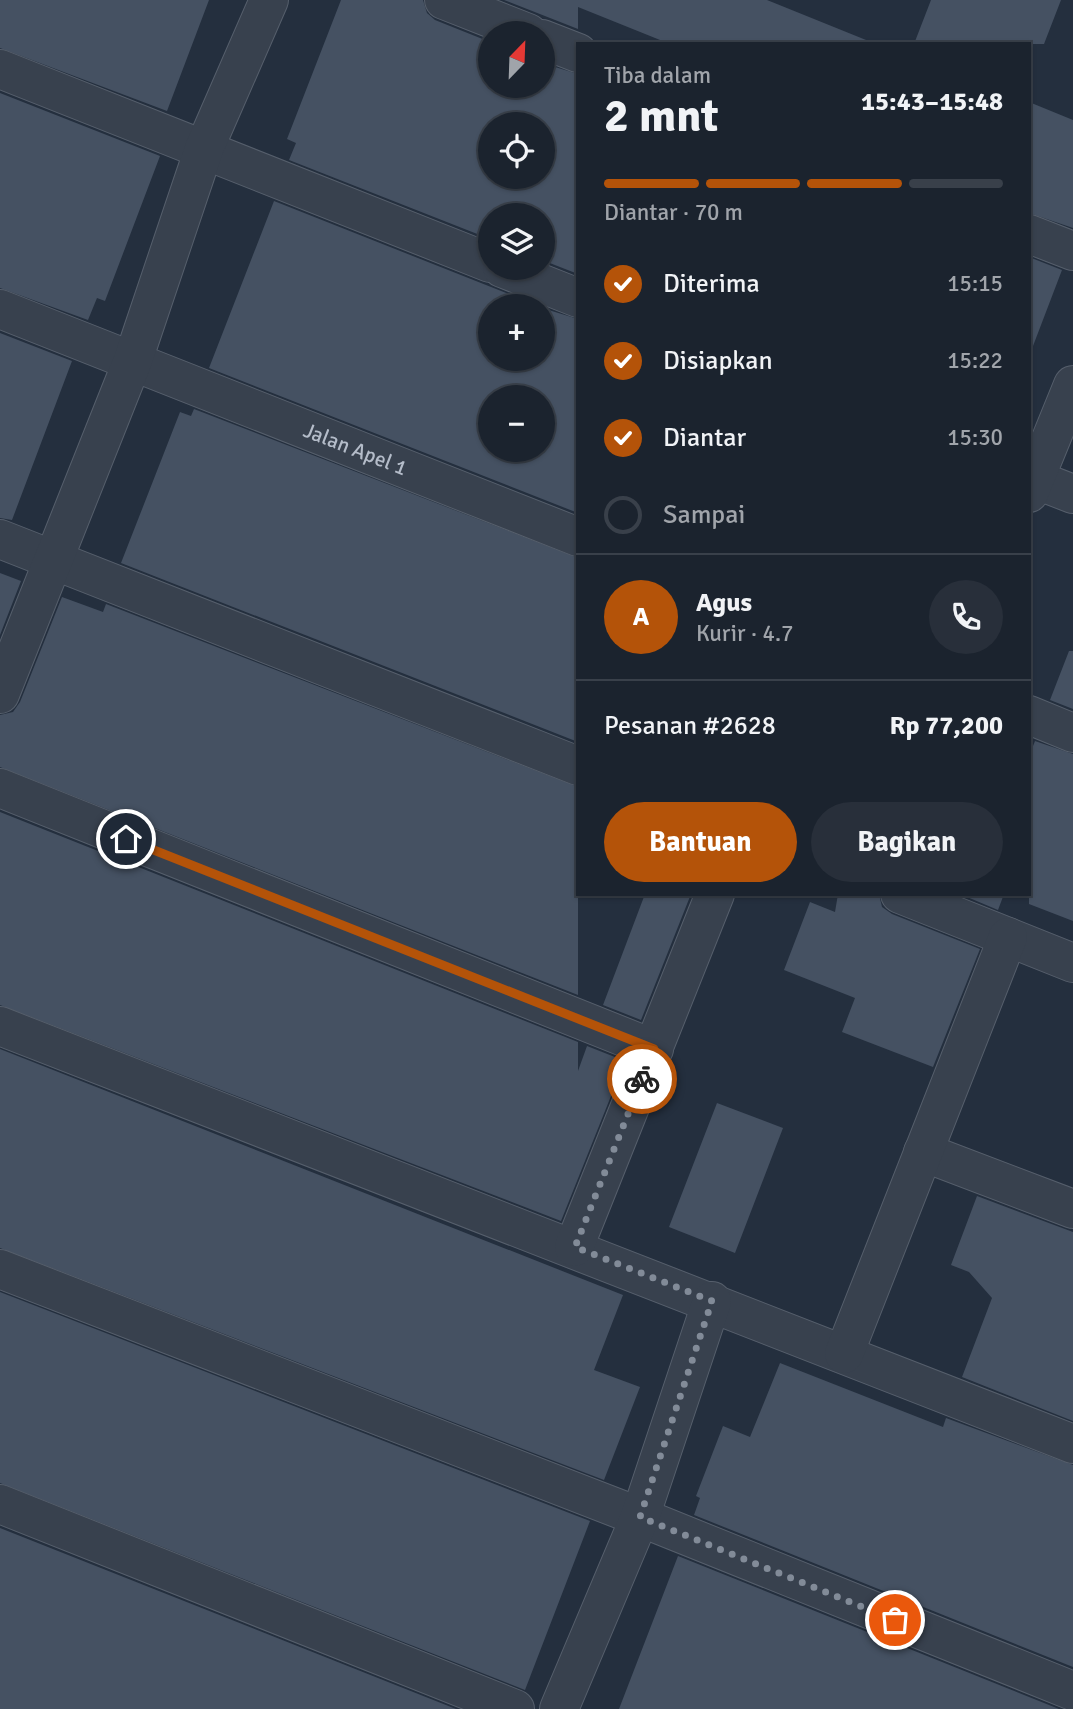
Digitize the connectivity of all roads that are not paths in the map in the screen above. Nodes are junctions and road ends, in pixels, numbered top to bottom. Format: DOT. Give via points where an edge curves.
graph roads {
  1 [pos="269,0"];
  2 [pos="444,0"];
  3 [pos="497,21"];
  4 [pos="555,44"];
  5 [pos="576,52"];
  6 [pos="0,69"];
  7 [pos="204,149"];
  8 [pos="1031,235"];
  9 [pos="1073,251"];
  10 [pos="478,258"];
  11 [pos="532,280"];
  12 [pos="576,297"];
  13 [pos="0,309"];
  14 [pos="133,360"];
  15 [pos="1073,385"];
  16 [pos="1031,483"];
  17 [pos="1073,494"];
  18 [pos="576,536"];
  19 [pos="0,539"];
  20 [pos="53,560"];
  21 [pos="0,694"];
  22 [pos="1031,716"];
  23 [pos="1073,733"];
  24 [pos="576,765"];
  25 [pos="0,788"];
  26 [pos="714,896"];
  27 [pos="905,896"];
  28 [pos="1008,937"];
  29 [pos="1073,963"];
  30 [pos="0,1026"];
  31 [pos="654,1049"];
  32 [pos="923,1152"];
  33 [pos="1073,1209"];
  34 [pos="575,1247"];
  35 [pos="0,1269"];
  36 [pos="712,1301"];
  37 [pos="844,1353"];
  38 [pos="1073,1444"];
  39 [pos="0,1504"];
  40 [pos="640,1517"];
  41 [pos="1073,1691"];
  42 [pos="515,1709"];
  43 [pos="559,1709"];
  1 -- 7 [label="street"];
  2 -- 3 [label="street"];
  4 -- 5 [label="street"];
  6 -- 7 [label="street"];
  7 -- 10 [label="street"];
  7 -- 14 [label="street"];
  8 -- 9 [label="street"];
  11 -- 12 [label="street"];
  13 -- 14 [label="street, Jalan Apel 1"];
  14 -- 18 [label="street, Jalan Apel 1"];
  14 -- 20 [label="street"];
  15 -- 16 [label="street"];
  16 -- 17 [label="street"];
  19 -- 20 [label="street"];
  20 -- 21 [label="street"];
  20 -- 24 [label="street"];
  22 -- 23 [label="street"];
  25 -- 31 [label="street"];
  26 -- 31 [label="street"];
  27 -- 28 [label="street"];
  28 -- 29 [label="street"];
  28 -- 32 [label="street"];
  30 -- 34 [label="street"];
  31 -- 34 [label="street"];
  32 -- 33 [label="street"];
  32 -- 37 [label="street"];
  34 -- 36 [label="street"];
  35 -- 40 [label="street"];
  36 -- 37 [label="street"];
  36 -- 40 [label="street"];
  37 -- 38 [label="street"];
  39 -- 42 [label="street"];
  40 -- 41 [label="street"];
  40 -- 43 [label="street"];
}
